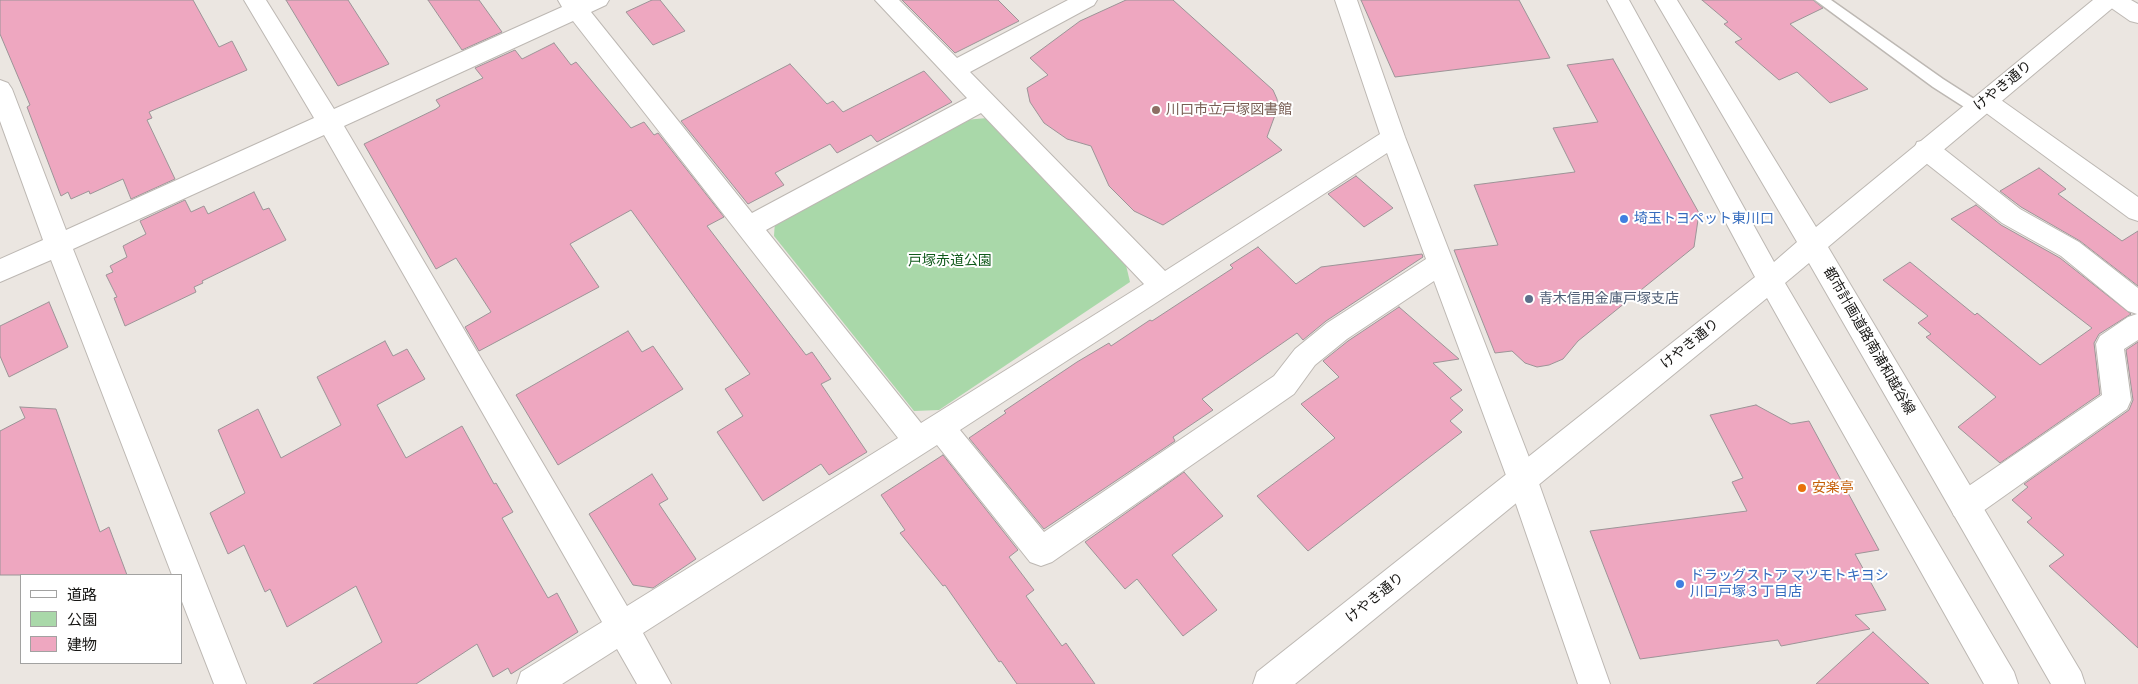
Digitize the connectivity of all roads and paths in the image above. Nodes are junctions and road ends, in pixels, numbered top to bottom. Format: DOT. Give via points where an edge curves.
graph roads {
  1 [pos="256,0"];
  2 [pos="886,0"];
  3 [pos="1086,0"];
  4 [pos="1346,0"];
  5 [pos="1618,0"];
  6 [pos="1666,0"];
  7 [pos="1822,0"];
  8 [pos="2108,0"];
  9 [pos="2116,0"];
  10 [pos="581,3"];
  11 [pos="2138,15"];
  12 [pos="954,70"];
  13 [pos="0,89"];
  14 [pos="984,100"];
  15 [pos="1981,104"];
  16 [pos="329,122"];
  17 [pos="1393,137"];
  18 [pos="1926,149"];
  19 [pos="2138,211"];
  20 [pos="749,226"];
  21 [pos="58,244"];
  22 [pos="1812,244"];
  23 [pos="1441,263"];
  24 [pos="0,271"];
  25 [pos="1770,280"];
  26 [pos="1163,286"];
  27 [pos="2138,302"];
  28 [pos="2138,325"];
  29 [pos="929,434"];
  30 [pos="1522,478"];
  31 [pos="1965,506"];
  32 [pos="622,628"];
  33 [pos="230,684"];
  34 [pos="533,684"];
  35 [pos="655,684"];
  36 [pos="1269,684"];
  37 [pos="1594,684"];
  38 [pos="2002,684"];
  39 [pos="2069,684"];
  1 -- 16 [label="street"];
  2 -- 12 [label="street"];
  3 -- 12 [label="street"];
  4 -- 17 [label="street"];
  5 -- 25 [label="street"];
  6 -- 22 [label="street, 都市計画道路南浦和越谷線"];
  7 -- 15 [label="lane" via="1938,83"];
  8 -- 15 [label="street, けやき通り"];
  9 -- 11 [label="street"];
  10 -- 16 [label="street"];
  10 -- 20 [label="street"];
  12 -- 14 [label="street"];
  13 -- 21 [label="street"];
  14 -- 20 [label="street"];
  14 -- 26 [label="street"];
  15 -- 18 [label="street, けやき通り"];
  15 -- 19 [label="street"];
  16 -- 21 [label="street"];
  16 -- 32 [label="street"];
  17 -- 23 [label="street"];
  17 -- 26 [label="street"];
  18 -- 22 [label="street, けやき通り"];
  18 -- 27 [label="street" via="2011,216 2070,249"];
  20 -- 29 [label="street"];
  21 -- 24 [label="street"];
  21 -- 33 [label="street"];
  22 -- 25 [label="street, けやき通り"];
  22 -- 31 [label="street, 都市計画道路南浦和越谷線"];
  23 -- 29 [label="street" via="1337,331 1305,357 1284,385 1041,552"];
  23 -- 30 [label="street"];
  25 -- 30 [label="street, けやき通り"];
  25 -- 38 [label="street"];
  26 -- 29 [label="street"];
  28 -- 31 [label="street" via="2110,344 2118,400"];
  29 -- 32 [label="street"];
  30 -- 36 [label="street, けやき通り"];
  30 -- 37 [label="street"];
  31 -- 39 [label="street, 都市計画道路南浦和越谷線"];
  32 -- 34 [label="street"];
  32 -- 35 [label="street"];
}
